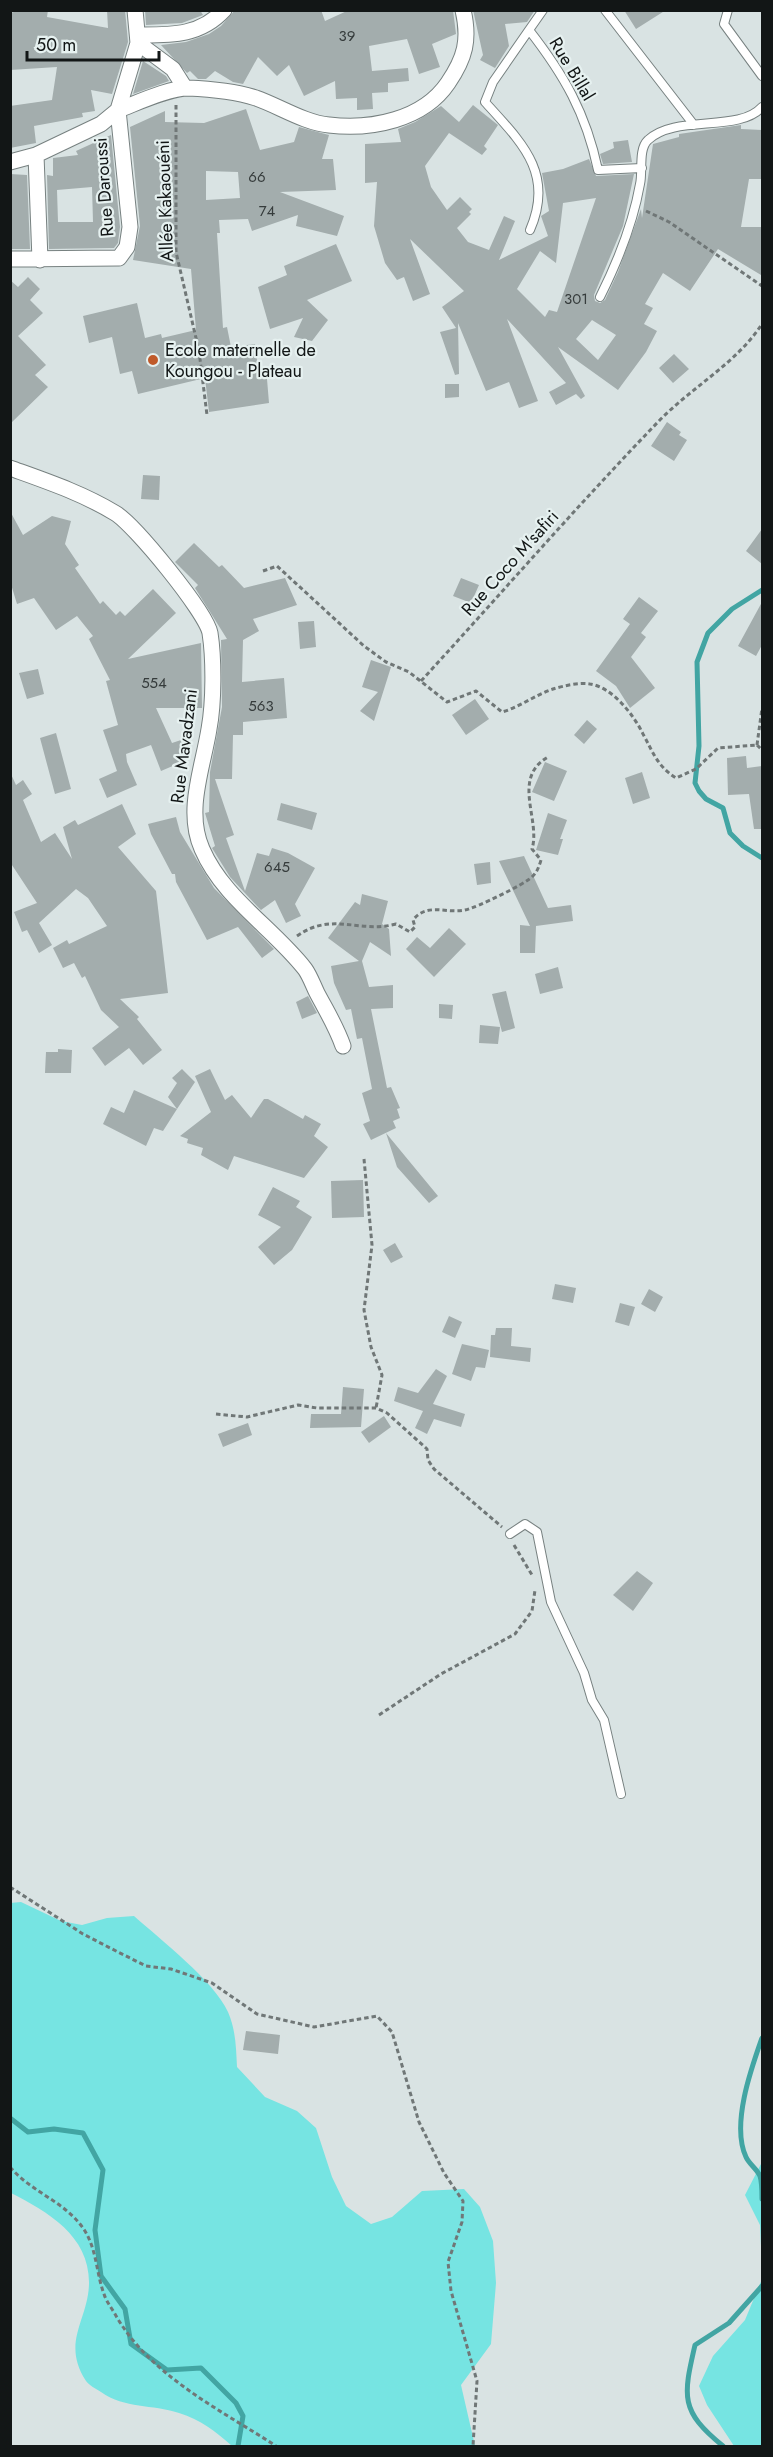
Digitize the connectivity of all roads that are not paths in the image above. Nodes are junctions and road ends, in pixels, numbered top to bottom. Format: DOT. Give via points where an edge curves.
graph roads {
  1 [pos="135,10"];
  2 [pos="224,10"];
  3 [pos="463,10"];
  4 [pos="543,10"];
  5 [pos="605,10"];
  6 [pos="728,10"];
  7 [pos="529,30"];
  8 [pos="139,39"];
  9 [pos="762,76"];
  10 [pos="180,89"];
  11 [pos="762,107"];
  12 [pos="118,110"];
  13 [pos="694,125"];
  14 [pos="36,155"];
  15 [pos="10,162"];
  16 [pos="642,168"];
  17 [pos="530,230"];
  18 [pos="10,259"];
  19 [pos="40,260"];
  20 [pos="600,297"];
  21 [pos="10,468"];
  22 [pos="343,1046"];
  23 [pos="510,1534"];
  24 [pos="621,1794"];
  1 -- 8 [label="street"];
  2 -- 8 [label="street" via="205,27"];
  3 -- 10 [label="street" via="466,50 459,68 432,102 397,119 367,126 327,125 235,92"];
  4 -- 7 [label="lane"];
  5 -- 13 [label="lane"];
  6 -- 9 [label="lane" via="724,24"];
  7 -- 16 [label="lane, Rue Billal" via="574,94 589,131 598,170"];
  7 -- 17 [label="lane, Rue Billal" via="493,82 485,102 519,138 531,160 540,199"];
  8 -- 10 [label="street" via="173,69"];
  8 -- 12 [label="street"];
  10 -- 12 [label="street"];
  11 -- 13 [label="lane" via="747,116"];
  12 -- 14 [label="street" via="101,124"];
  12 -- 19 [label="street, Rue Daroussi" via="130,227 127,247 119,258"];
  13 -- 16 [label="lane" via="649,139 644,146"];
  14 -- 15 [label="street"];
  14 -- 19 [label="street"];
  16 -- 20 [label="lane" via="635,208"];
  18 -- 19 [label="street, Rue Daroussi"];
  21 -- 22 [label="street, Rue Mavadzani" via="68,489 117,514 196,607 210,632 212,683 210,727 200,770 195,826 201,848 215,873 306,970"];
  23 -- 24 [label="lane" via="525,1524 537,1532 551,1602 604,1720"];
}
